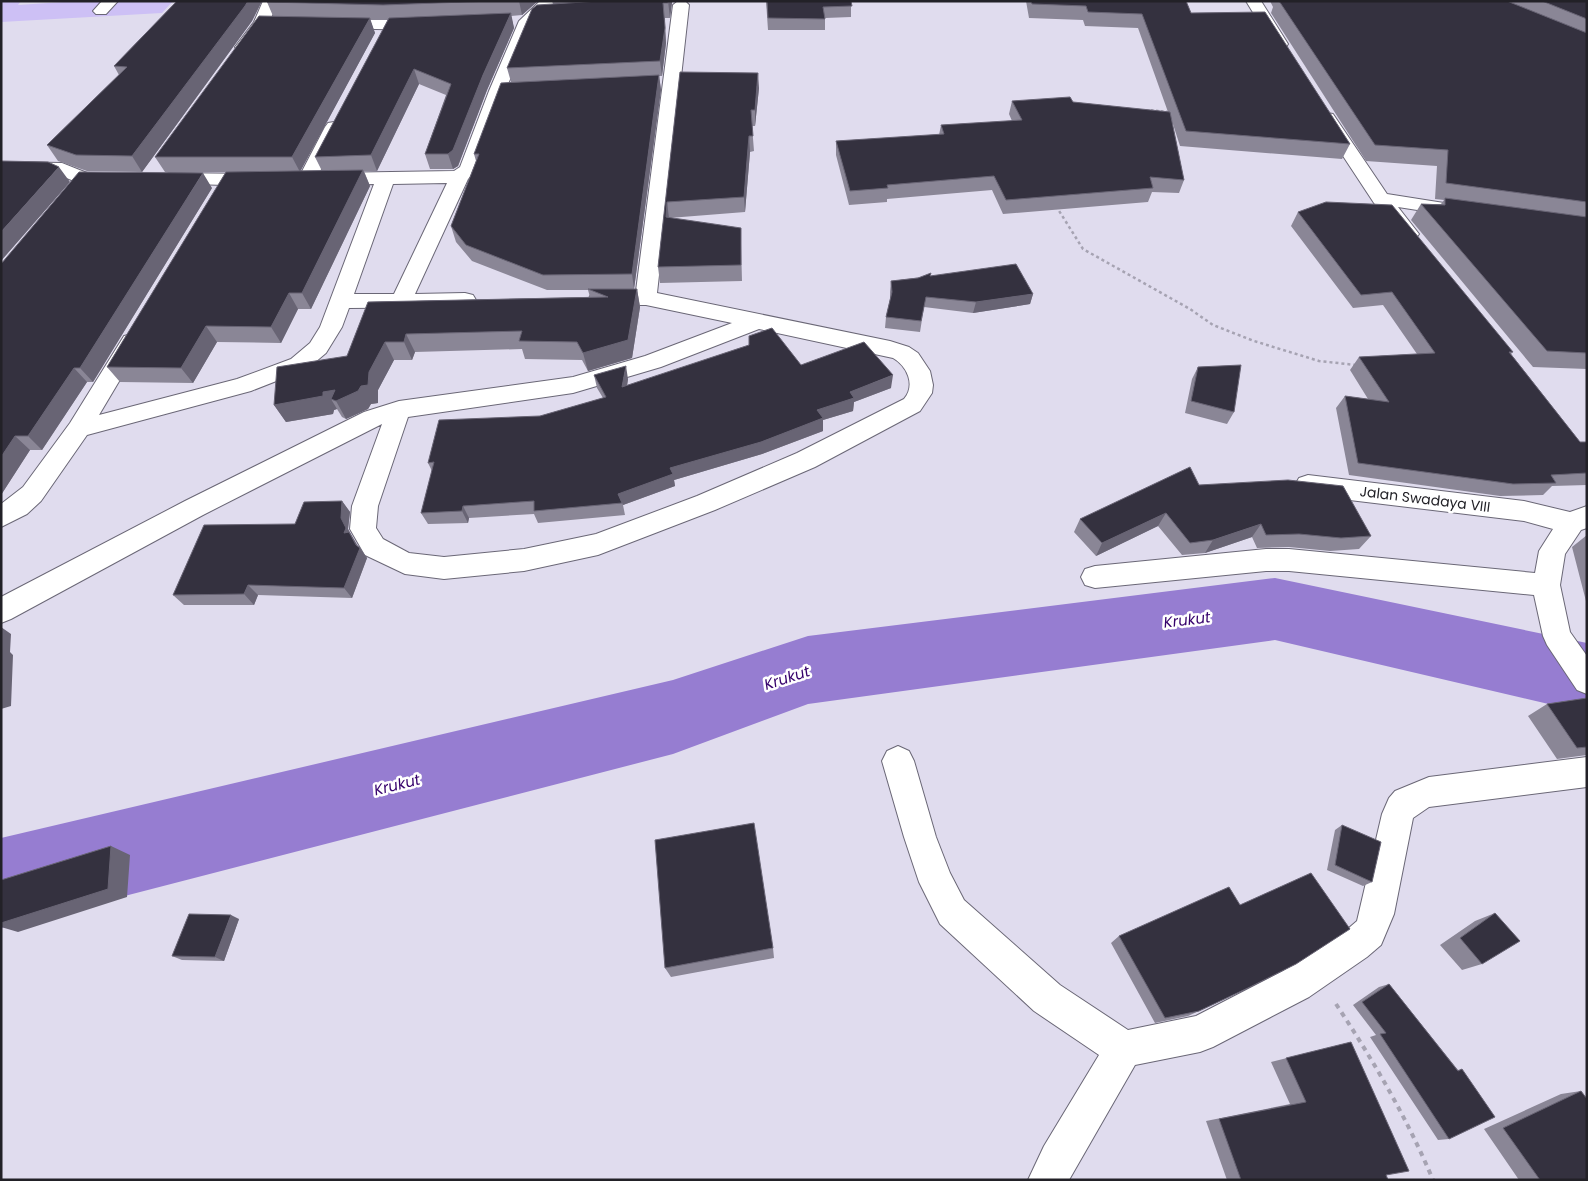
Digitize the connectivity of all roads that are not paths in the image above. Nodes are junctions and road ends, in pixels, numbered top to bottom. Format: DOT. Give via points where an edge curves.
graph roads {
  1 [pos="271,1"];
  2 [pos="1253,1"];
  3 [pos="681,5"];
  4 [pos="552,7"];
  5 [pos="531,18"];
  6 [pos="507,22"];
  7 [pos="261,23"];
  8 [pos="280,24"];
  9 [pos="320,25"];
  10 [pos="438,25"];
  11 [pos="388,27"];
  12 [pos="379,44"];
  13 [pos="233,62"];
  14 [pos="1291,63"];
  15 [pos="671,82"];
  16 [pos="652,84"];
  17 [pos="516,90"];
  18 [pos="497,91"];
  19 [pos="1315,100"];
  20 [pos="343,111"];
  21 [pos="1,168"];
  22 [pos="460,176"];
  23 [pos="84,179"];
  24 [pos="306,179"];
  25 [pos="385,179"];
  26 [pos="71,194"];
  27 [pos="1381,199"];
  28 [pos="1474,212"];
  29 [pos="1420,248"];
  30 [pos="577,298"];
  31 [pos="646,298"];
  32 [pos="489,300"];
  33 [pos="340,301"];
  34 [pos="401,301"];
  35 [pos="758,320"];
  36 [pos="141,326"];
  37 [pos="399,409"];
  38 [pos="79,429"];
  39 [pos="1286,482"];
  40 [pos="1,517"];
  41 [pos="1580,520"];
  42 [pos="1095,577"];
  43 [pos="1546,585"];
  44 [pos="1,611"];
  45 [pos="1587,681"];
  46 [pos="898,761"];
  47 [pos="1587,772"];
  48 [pos="1124,1049"];
  49 [pos="1048,1180"];
  1 -- 7 [label="street"];
  2 -- 14 [label="street"];
  3 -- 15 [label="street"];
  4 -- 5 [label="street"];
  5 -- 6 [label="street"];
  5 -- 18 [label="street"];
  7 -- 8 [label="street"];
  7 -- 13 [label="street"];
  9 -- 11 [label="street"];
  10 -- 11 [label="street"];
  11 -- 12 [label="street"];
  15 -- 16 [label="street"];
  15 -- 31 [label="street"];
  17 -- 18 [label="street"];
  18 -- 22 [label="street" via="468,169"];
  19 -- 27 [label="street"];
  20 -- 24 [label="street"];
  21 -- 23 [label="street" via="62,169"];
  22 -- 25 [label="street"];
  22 -- 34 [label="street"];
  23 -- 24 [label="street" via="140,178 223,189 282,179"];
  23 -- 26 [label="street"];
  24 -- 25 [label="street"];
  25 -- 33 [label="street"];
  27 -- 28 [label="street"];
  27 -- 29 [label="street"];
  30 -- 31 [label="street"];
  31 -- 35 [label="street"];
  32 -- 34 [label="street"];
  33 -- 34 [label="street"];
  33 -- 38 [label="street" via="331,327 318,348 298,364 243,385"];
  35 -- 37 [label="street" via="608,377 545,390"];
  35 -- 37 [label="street" via="902,353 918,368 921,392 918,399 872,427 806,460 598,544 524,560 444,568 405,563 374,547 363,529 365,506"];
  36 -- 38 [label="street"];
  37 -- 44 [label="street" via="372,418 194,508"];
  38 -- 40 [label="street" via="32,494"];
  39 -- 41 [label="street, Jalan Swadaya VIII"];
  41 -- 43 [label="street, Jalan Swadaya VIII" via="1552,551"];
  42 -- 43 [label="street" via="1289,560"];
  43 -- 45 [label="street, Jalan Swadaya VIII" via="1558,636"];
  46 -- 48 [label="street" via="932,873 952,912 1047,998"];
  47 -- 48 [label="street" via="1429,792 1406,802 1400,808 1377,914 1369,933 1355,946 1296,984 1200,1034"];
  48 -- 49 [label="street"];
}
